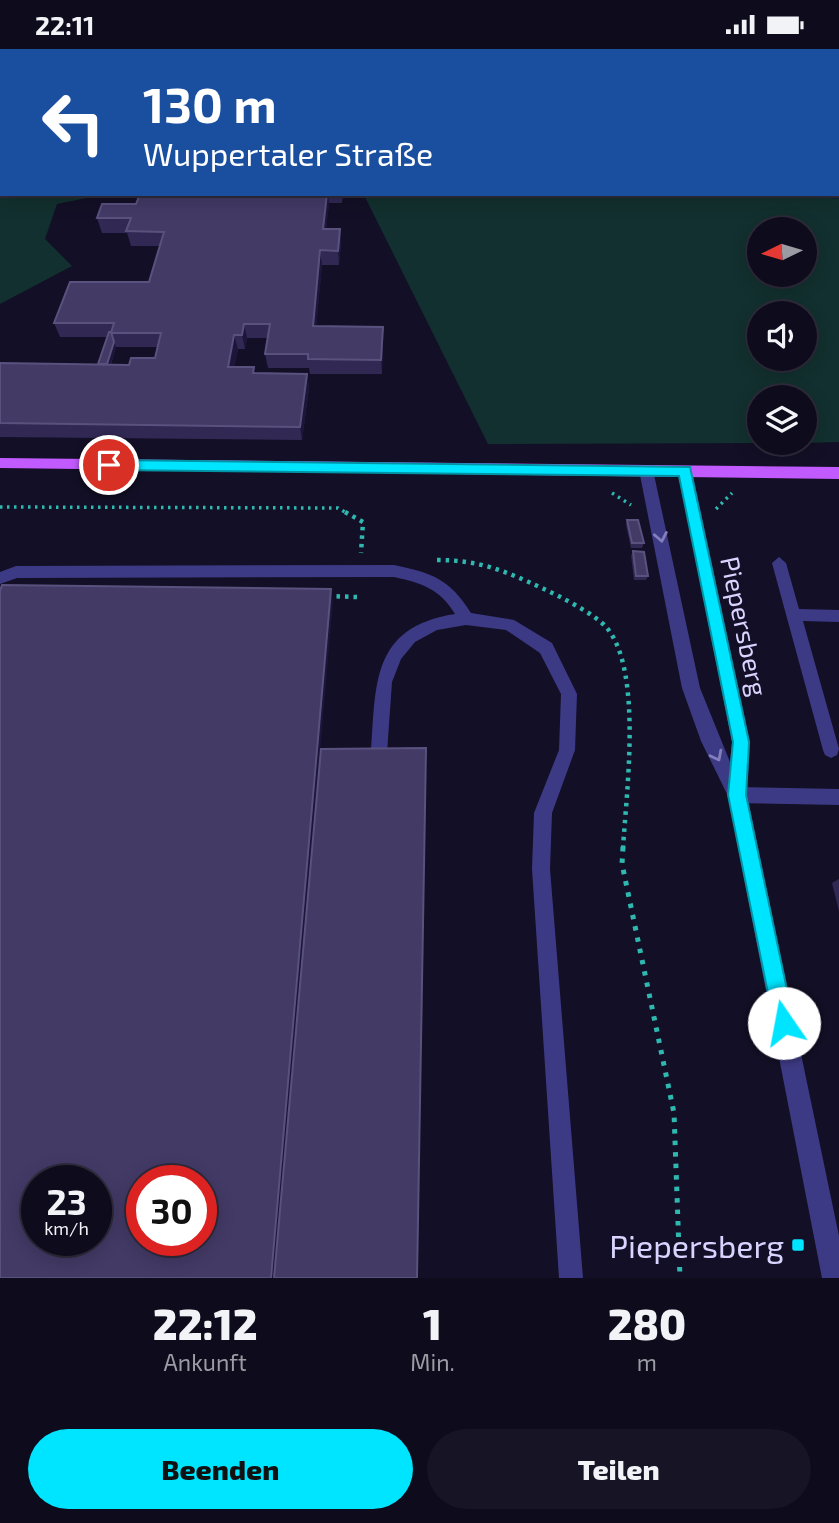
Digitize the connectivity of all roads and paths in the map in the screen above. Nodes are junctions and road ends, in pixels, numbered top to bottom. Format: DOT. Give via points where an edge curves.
graph roads {
  1 [pos="0,463"];
  2 [pos="646,470"];
  3 [pos="685,471"];
  4 [pos="839,473"];
  5 [pos="0,507"];
  6 [pos="779,563"];
  7 [pos="360,571"];
  8 [pos="397,572"];
  9 [pos="0,578"];
  10 [pos="321,596"];
  11 [pos="793,615"];
  12 [pos="839,616"];
  13 [pos="466,619"];
  14 [pos="831,750"];
  15 [pos="379,753"];
  16 [pos="737,795"];
  17 [pos="839,796"];
  18 [pos="571,1278"];
  19 [pos="680,1278"];
  20 [pos="835,1278"];
  1 -- 2 [label="main road"];
  2 -- 3 [label="main road"];
  2 -- 16 [label="street, Piepersberg, one-way" via="691,688"];
  3 -- 4 [label="main road"];
  3 -- 16 [label="street, Piepersberg" via="741,742"];
  5 -- 7 [label="path" via="338,508 363,522"];
  6 -- 11 [label="lane"];
  7 -- 8 [label="lane"];
  7 -- 9 [label="lane" via="16,572"];
  7 -- 10 [label="path" via="357,597"];
  8 -- 13 [label="lane" via="426,577 451,592"];
  8 -- 19 [label="path" via="426,560 495,566 563,598 607,628 625,668 630,731 622,864 674,1113"];
  11 -- 12 [label="lane"];
  11 -- 14 [label="lane"];
  13 -- 15 [label="lane" via="434,624 410,637 394,656 384,682"];
  13 -- 18 [label="lane" via="509,624 546,648 569,694 567,750 543,813 541,869"];
  16 -- 17 [label="lane"];
  16 -- 20 [label="street, Piepersberg"];
}
